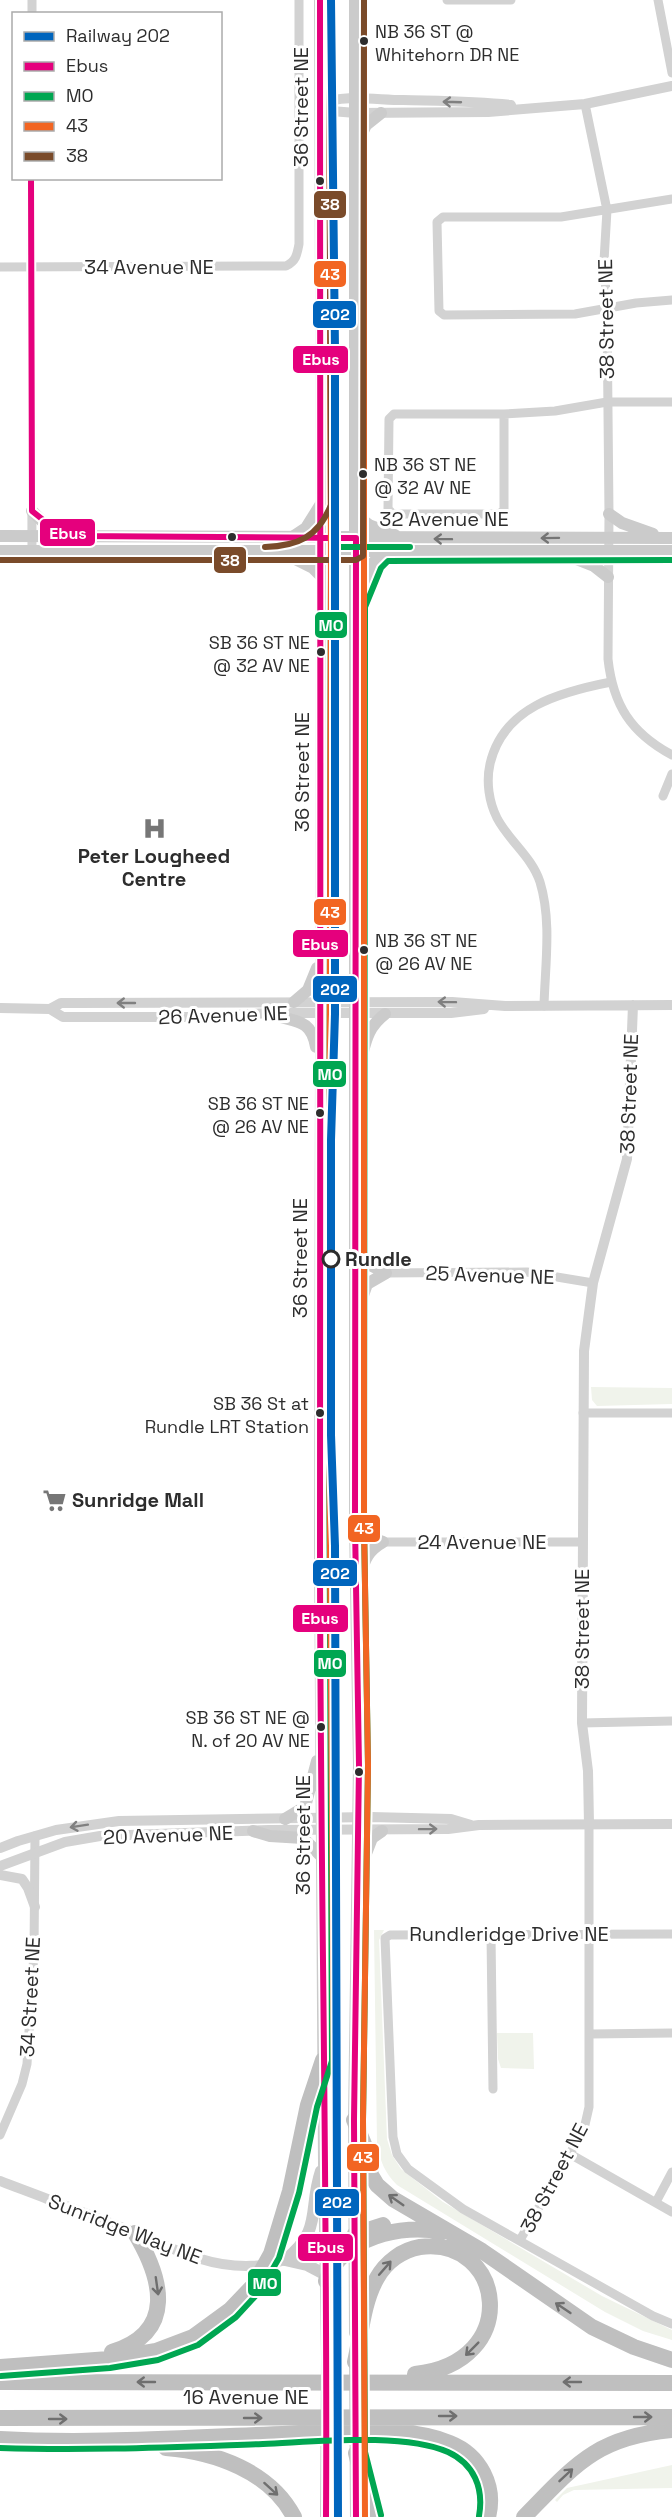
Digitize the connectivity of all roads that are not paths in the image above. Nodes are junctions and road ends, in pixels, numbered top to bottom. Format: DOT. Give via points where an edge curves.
graph roads {
  1 [pos="299,0"];
  2 [pos="320,0"];
  3 [pos="355,0"];
  4 [pos="447,0"];
  5 [pos="511,0"];
  6 [pos="658,0"];
  7 [pos="672,73"];
  8 [pos="672,86"];
  9 [pos="320,104"];
  10 [pos="585,104"];
  11 [pos="356,106"];
  12 [pos="531,108"];
  13 [pos="381,113"];
  14 [pos="356,146"];
  15 [pos="31,180"];
  16 [pos="672,199"];
  17 [pos="607,210"];
  18 [pos="0,267"];
  19 [pos="31,267"];
  20 [pos="672,300"];
  21 [pos="607,310"];
  22 [pos="607,402"];
  23 [pos="672,402"];
  24 [pos="504,414"];
  25 [pos="322,504"];
  26 [pos="32,511"];
  27 [pos="609,514"];
  28 [pos="356,515"];
  29 [pos="0,536"];
  30 [pos="32,536"];
  31 [pos="76,536"];
  32 [pos="608,537"];
  33 [pos="290,538"];
  34 [pos="322,538"];
  35 [pos="356,538"];
  36 [pos="405,538"];
  37 [pos="667,538"];
  38 [pos="0,551"];
  39 [pos="32,551"];
  40 [pos="322,551"];
  41 [pos="356,551"];
  42 [pos="554,551"];
  43 [pos="608,551"];
  44 [pos="672,551"];
  45 [pos="279,552"];
  46 [pos="384,552"];
  47 [pos="322,577"];
  48 [pos="608,577"];
  49 [pos="356,605"];
  50 [pos="610,682"];
  51 [pos="672,755"];
  52 [pos="672,774"];
  53 [pos="663,796"];
  54 [pos="321,943"];
  55 [pos="294,1002"];
  56 [pos="633,1005"];
  57 [pos="672,1005"];
  58 [pos="505,1006"];
  59 [pos="544,1006"];
  60 [pos="0,1008"];
  61 [pos="321,1008"];
  62 [pos="356,1008"];
  63 [pos="50,1009"];
  64 [pos="269,1013"];
  65 [pos="385,1014"];
  66 [pos="320,1072"];
  67 [pos="356,1075"];
  68 [pos="357,1253"];
  69 [pos="386,1273"];
  70 [pos="593,1282"];
  71 [pos="357,1319"];
  72 [pos="583,1413"];
  73 [pos="672,1413"];
  74 [pos="355,1525"];
  75 [pos="383,1542"];
  76 [pos="582,1542"];
  77 [pos="356,1596"];
  78 [pos="672,1721"];
  79 [pos="582,1723"];
  80 [pos="322,1743"];
  81 [pos="285,1819"];
  82 [pos="322,1824"];
  83 [pos="358,1824"];
  84 [pos="589,1824"];
  85 [pos="672,1824"];
  86 [pos="474,1826"];
  87 [pos="382,1831"];
  88 [pos="253,1832"];
  89 [pos="35,1836"];
  90 [pos="0,1848"];
  91 [pos="34,1853"];
  92 [pos="322,1857"];
  93 [pos="0,1866"];
  94 [pos="0,1875"];
  95 [pos="357,1875"];
  96 [pos="35,1907"];
  97 [pos="590,1934"];
  98 [pos="672,1934"];
  99 [pos="491,1935"];
  100 [pos="672,2033"];
  101 [pos="591,2034"];
  102 [pos="323,2060"];
  103 [pos="493,2089"];
  104 [pos="354,2120"];
  105 [pos="0,2135"];
  106 [pos="570,2154"];
  107 [pos="324,2163"];
  108 [pos="672,2172"];
  109 [pos="0,2181"];
  110 [pos="656,2202"];
  111 [pos="672,2212"];
  112 [pos="446,2229"];
  113 [pos="135,2233"];
  114 [pos="463,2240"];
  115 [pos="520,2240"];
  116 [pos="355,2241"];
  117 [pos="325,2246"];
  118 [pos="285,2260"];
  119 [pos="326,2278"];
  120 [pos="672,2324"];
  121 [pos="85,2360"];
  122 [pos="672,2360"];
  123 [pos="355,2362"];
  124 [pos="0,2367"];
  125 [pos="334,2381"];
  126 [pos="0,2382"];
  127 [pos="672,2382"];
  128 [pos="672,2417"];
  129 [pos="0,2418"];
  130 [pos="672,2430"];
  131 [pos="0,2439"];
  132 [pos="118,2442"];
  133 [pos="356,2453"];
  134 [pos="294,2517"];
  135 [pos="326,2517"];
  136 [pos="356,2517"];
  137 [pos="372,2517"];
  138 [pos="488,2517"];
  139 [pos="524,2517"];
  1 -- 19 [label="street, 34 Avenue NE" via="299,244 295,259 286,266"];
  2 -- 9 [label="main road, 36 Street NE"];
  3 -- 11 [label="main road"];
  4 -- 5 [label="street"];
  6 -- 7 [label="street"];
  8 -- 10 [label="street"];
  9 -- 11 [label="street" via="331,111"];
  9 -- 25 [label="main road, 36 Street NE"];
  10 -- 12 [label="street"];
  10 -- 17 [label="street, 38 Street NE"];
  12 -- 11 [label="street, one-way" via="488,103"];
  11 -- 13 [label="street"];
  11 -- 14 [label="main road"];
  12 -- 13 [label="street"];
  13 -- 14 [label="main road" via="366,125"];
  14 -- 28 [label="main road"];
  15 -- 19 [label="street"];
  16 -- 17 [label="street"];
  17 -- 21 [label="street, 38 Street NE"];
  17 -- 21 [label="street" via="561,217 442,217 437,222 439,311 444,315 554,316"];
  18 -- 19 [label="street, 34 Avenue NE"];
  19 -- 26 [label="street"];
  20 -- 21 [label="street"];
  21 -- 22 [label="street, 38 Street NE"];
  22 -- 23 [label="street"];
  22 -- 24 [label="street"];
  22 -- 27 [label="street, 38 Street NE"];
  24 -- 24 [label="street" via="504,510 499,514 393,514 388,509 388,419 394,414"];
  25 -- 33 [label="main road" via="306,528"];
  25 -- 34 [label="main road, 36 Street NE"];
  26 -- 30 [label="street"];
  26 -- 31 [label="main road" via="59,532"];
  27 -- 32 [label="street, 38 Street NE"];
  27 -- 37 [label="main road" via="622,523"];
  28 -- 35 [label="main road"];
  28 -- 36 [label="main road" via="369,525"];
  29 -- 30 [label="main road, 32 Avenue NE"];
  30 -- 31 [label="main road, 32 Avenue NE"];
  30 -- 39 [label="street"];
  31 -- 33 [label="main road, 32 Avenue NE"];
  32 -- 36 [label="main road, 32 Avenue NE, one-way"];
  32 -- 37 [label="main road, 32 Avenue NE"];
  32 -- 43 [label="street, 38 Street NE"];
  33 -- 34 [label="main road, 32 Avenue NE"];
  34 -- 35 [label="main road, 32 Avenue NE"];
  34 -- 40 [label="main road, 36 Street NE"];
  35 -- 36 [label="main road, 32 Avenue NE"];
  35 -- 41 [label="main road"];
  38 -- 39 [label="main road, 32 Avenue NE"];
  39 -- 45 [label="main road, 32 Avenue NE"];
  40 -- 41 [label="main road, 32 Avenue NE"];
  40 -- 45 [label="main road, 32 Avenue NE"];
  40 -- 47 [label="main road, 36 Street NE"];
  41 -- 46 [label="main road, 32 Avenue NE"];
  41 -- 49 [label="main road"];
  42 -- 43 [label="main road, 32 Avenue NE"];
  42 -- 46 [label="main road, 32 Avenue NE"];
  42 -- 48 [label="main road" via="594,566"];
  43 -- 44 [label="main road, 32 Avenue NE"];
  43 -- 48 [label="street, 38 Street NE"];
  45 -- 47 [label="main road" via="313,568"];
  46 -- 49 [label="main road" via="373,563"];
  47 -- 54 [label="main road, 36 Street NE"];
  48 -- 50 [label="street, 38 Street NE"];
  49 -- 62 [label="main road"];
  50 -- 51 [label="street" via="632,726"];
  50 -- 59 [label="street" via="560,694 521,713 502,735 489,769 488,787 495,815 528,859 540,882 546,907"];
  52 -- 53 [label="street"];
  54 -- 55 [label="main road" via="313,982"];
  54 -- 61 [label="main road, 36 Street NE"];
  55 -- 61 [label="street, 26 Avenue NE"];
  55 -- 63 [label="street, 26 Avenue NE, one-way" via="61,1003"];
  56 -- 57 [label="street, 26 Avenue NE"];
  56 -- 59 [label="street, 26 Avenue NE"];
  56 -- 70 [label="street, 38 Street NE" via="627,1160"];
  58 -- 59 [label="street, 26 Avenue NE"];
  58 -- 62 [label="street, 26 Avenue NE, one-way" via="452,1002"];
  58 -- 65 [label="street, 26 Avenue NE" via="452,1013"];
  60 -- 63 [label="street, 26 Avenue NE"];
  61 -- 62 [label="street, 26 Avenue NE"];
  61 -- 64 [label="street, 26 Avenue NE"];
  61 -- 66 [label="main road, 36 Street NE"];
  62 -- 65 [label="street, 26 Avenue NE"];
  62 -- 67 [label="main road"];
  63 -- 64 [label="street, 26 Avenue NE" via="63,1017"];
  64 -- 66 [label="main road" via="298,1021 311,1030"];
  65 -- 67 [label="main road" via="367,1034"];
  66 -- 80 [label="main road, 36 Street NE"];
  67 -- 68 [label="main road"];
  68 -- 69 [label="main road" via="373,1268"];
  68 -- 71 [label="main road"];
  69 -- 70 [label="street, 25 Avenue NE" via="527,1272"];
  69 -- 71 [label="main road" via="372,1279 363,1289"];
  70 -- 72 [label="street, 38 Street NE" via="584,1351"];
  71 -- 74 [label="main road"];
  72 -- 73 [label="street"];
  72 -- 76 [label="street, 38 Street NE"];
  74 -- 75 [label="main road" via="365,1536"];
  74 -- 77 [label="main road"];
  75 -- 76 [label="street, 24 Avenue NE"];
  75 -- 77 [label="main road" via="363,1561"];
  76 -- 79 [label="street, 38 Street NE"];
  77 -- 83 [label="main road"];
  78 -- 79 [label="street"];
  79 -- 84 [label="street, 38 Street NE"];
  80 -- 81 [label="main road" via="305,1807"];
  80 -- 82 [label="main road, 36 Street NE"];
  81 -- 82 [label="street, 20 Avenue NE"];
  81 -- 89 [label="street, 20 Avenue NE, one-way" via="119,1821"];
  82 -- 83 [label="street, 20 Avenue NE"];
  82 -- 88 [label="street, 20 Avenue NE"];
  82 -- 92 [label="main road, 36 Street NE"];
  83 -- 86 [label="street" via="451,1819"];
  83 -- 87 [label="street"];
  83 -- 95 [label="main road"];
  84 -- 85 [label="street"];
  84 -- 86 [label="street"];
  84 -- 97 [label="street, 38 Street NE"];
  87 -- 86 [label="street, one-way"];
  87 -- 95 [label="main road" via="372,1838"];
  88 -- 91 [label="street, 20 Avenue NE" via="100,1836"];
  88 -- 92 [label="main road" via="303,1838"];
  89 -- 90 [label="street, 20 Avenue NE"];
  89 -- 91 [label="street, 34 Street NE"];
  91 -- 93 [label="street, 20 Avenue NE"];
  91 -- 96 [label="street, 34 Street NE"];
  92 -- 102 [label="main road, 36 Street NE"];
  94 -- 96 [label="street" via="22,1879"];
  95 -- 104 [label="main road"];
  96 -- 105 [label="street, 34 Street NE" via="27,2064"];
  97 -- 98 [label="street, Rundleridge Drive NE"];
  97 -- 99 [label="street, Rundleridge Drive NE"];
  97 -- 101 [label="street, 38 Street NE"];
  99 -- 103 [label="street"];
  99 -- 115 [label="street, Rundleridge Drive NE" via="385,1938 393,2137 397,2154 408,2169 462,2209"];
  100 -- 101 [label="street"];
  101 -- 106 [label="street, 38 Street NE" via="589,2107 584,2129"];
  102 -- 107 [label="main road, 36 Street NE"];
  102 -- 121 [label="highway" via="308,2105 284,2213 271,2254 253,2286 214,2324 182,2342 138,2355"];
  112 -- 104 [label="highway, one-way" via="401,2205 377,2185"];
  104 -- 116 [label="main road"];
  106 -- 110 [label="street"];
  106 -- 115 [label="street, 38 Street NE"];
  107 -- 117 [label="main road, 36 Street NE"];
  107 -- 118 [label="main road" via="315,2188 311,2230"];
  108 -- 110 [label="street"];
  109 -- 113 [label="street, Sunridge Way NE"];
  110 -- 111 [label="street"];
  112 -- 114 [label="highway"];
  112 -- 116 [label="highway" via="405,2223 370,2227"];
  113 -- 118 [label="street, Sunridge Way NE" via="192,2258 218,2264 245,2266"];
  113 -- 121 [label="highway, one-way" via="156,2276 156,2313 146,2331 131,2344"];
  114 -- 116 [label="highway" via="434,2230 405,2229"];
  122 -- 114 [label="highway, one-way" via="592,2326"];
  115 -- 120 [label="street, Rundleridge Drive NE"];
  116 -- 117 [label="street, Sunridge Way NE"];
  116 -- 119 [label="highway"];
  116 -- 123 [label="main road"];
  117 -- 118 [label="street, Sunridge Way NE"];
  117 -- 119 [label="main road, 36 Street NE"];
  118 -- 119 [label="main road" via="307,2265"];
  119 -- 135 [label="main road, 36 Street NE"];
  121 -- 124 [label="highway"];
  123 -- 125 [label="highway, one-way" via="373,2286 395,2257 415,2248 447,2249 466,2258 481,2274 489,2294 488,2326 477,2345 462,2358 419,2374"];
  123 -- 133 [label="main road"];
  125 -- 126 [label="highway, 16 Avenue NE, one-way"];
  127 -- 125 [label="highway, 16 Avenue NE, one-way"];
  129 -- 128 [label="highway, 16 Avenue NE, one-way"];
  139 -- 130 [label="highway, one-way" via="573,2468 596,2451 632,2436"];
  131 -- 132 [label="highway"];
  132 -- 134 [label="highway, one-way" via="188,2450 233,2464 271,2488"];
  132 -- 138 [label="highway" via="284,2434 427,2436 460,2448 483,2470 490,2491"];
  133 -- 136 [label="main road"];
  133 -- 137 [label="highway"];
}
